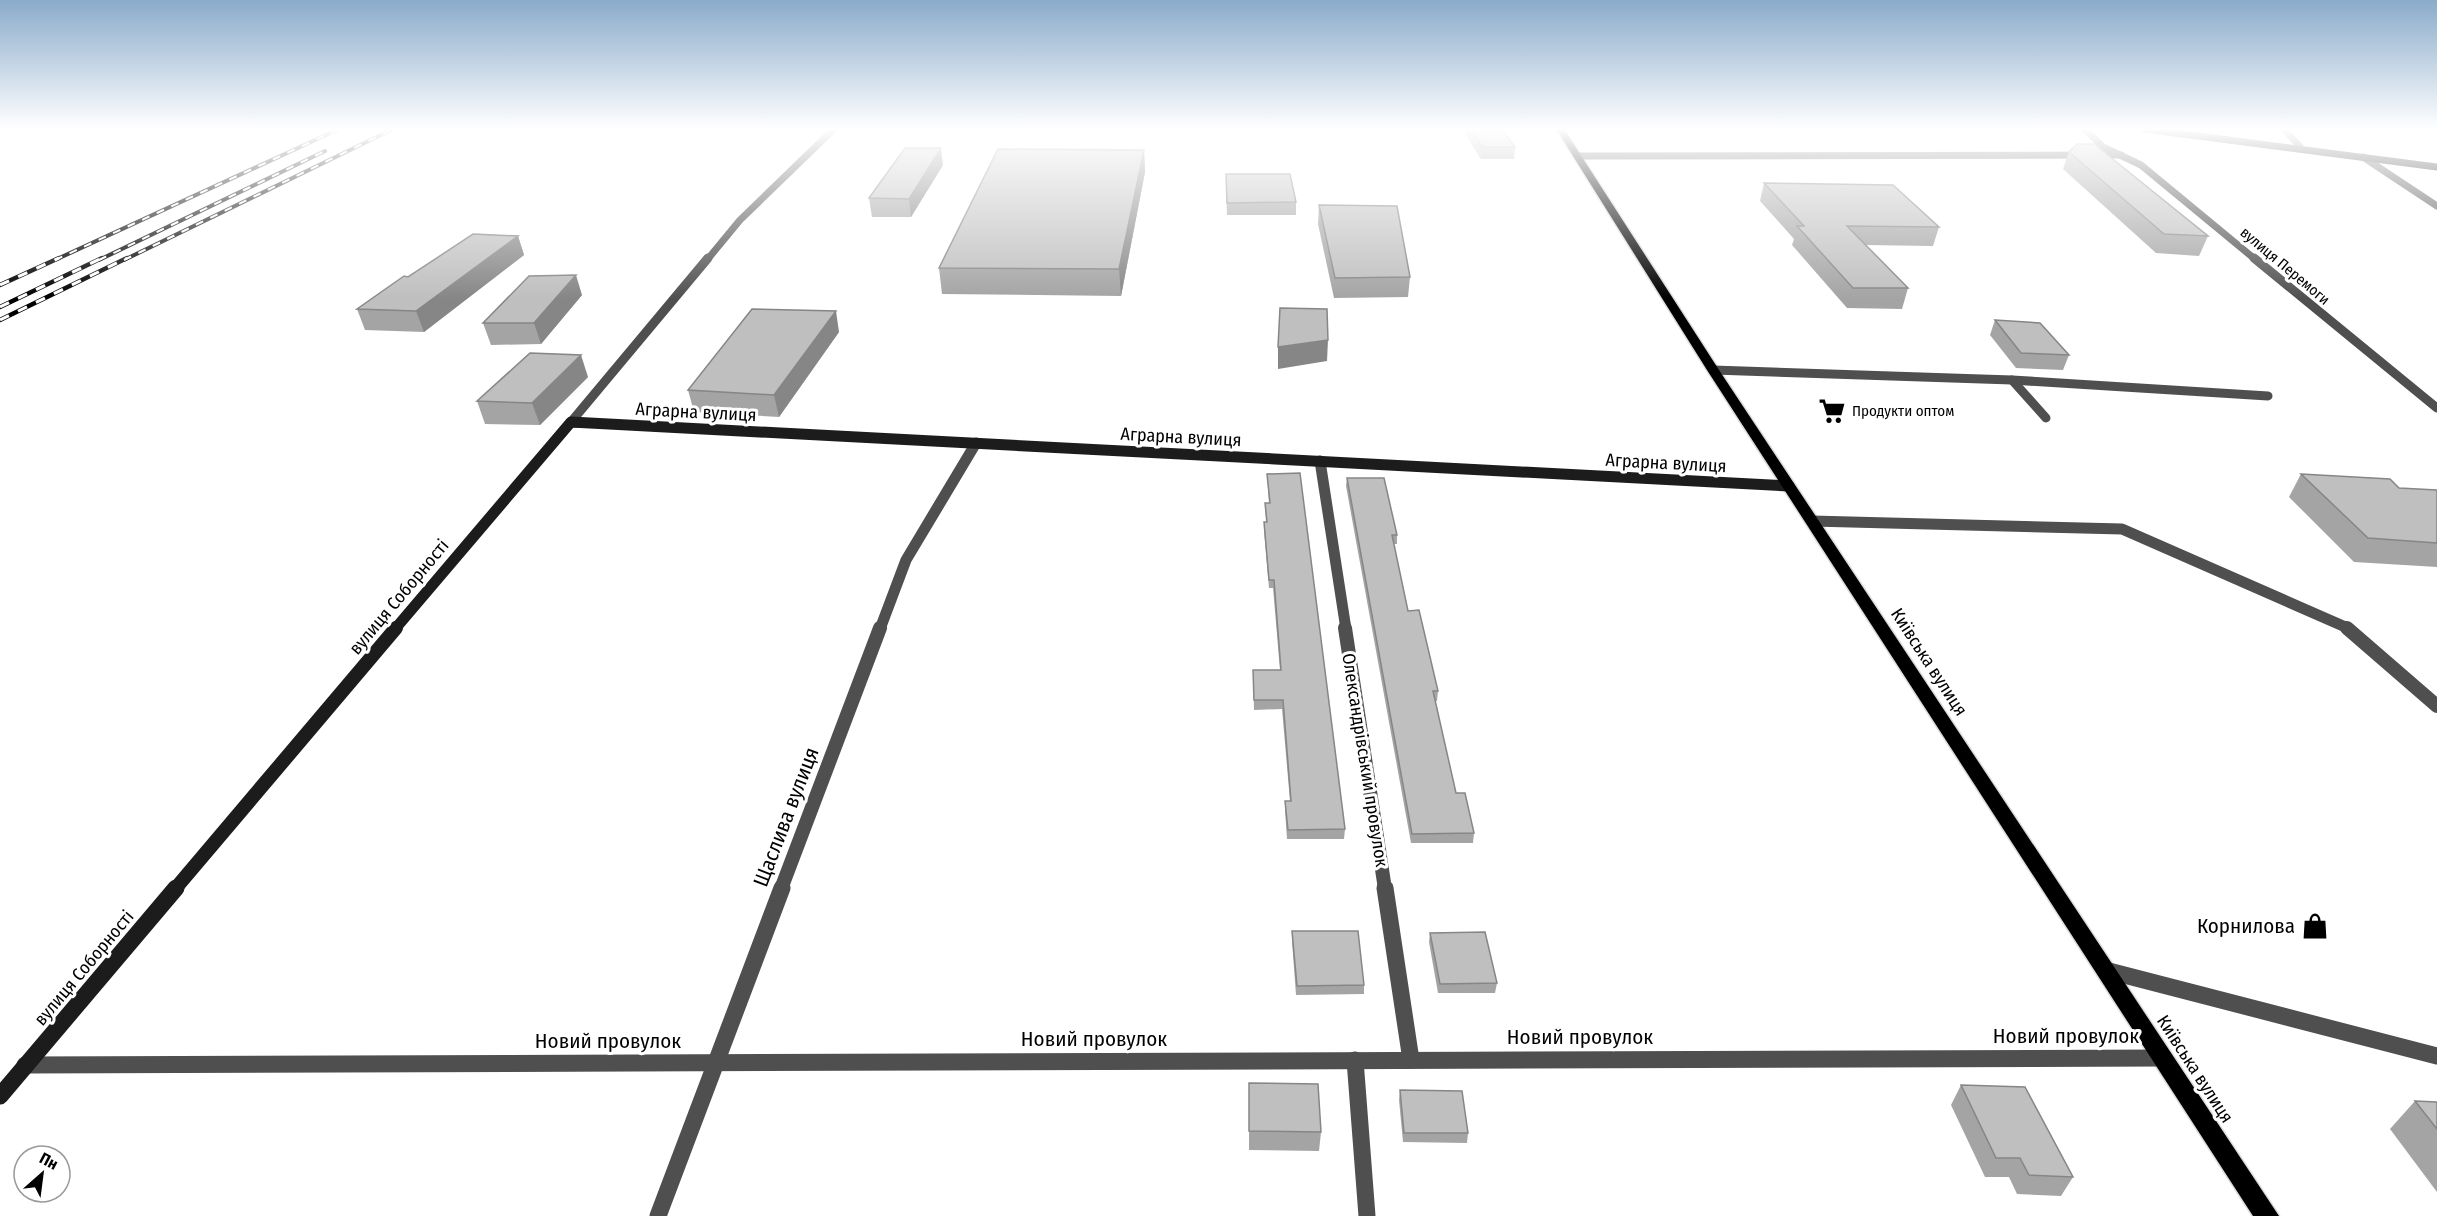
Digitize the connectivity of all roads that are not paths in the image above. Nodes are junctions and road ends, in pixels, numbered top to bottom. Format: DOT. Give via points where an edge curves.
graph roads {
  1 [pos="775,186"];
  2 [pos="1597,186"];
  3 [pos="2166,186"];
  4 [pos="2406,186"];
  5 [pos="2437,206"];
  6 [pos="1713,370"];
  7 [pos="2012,380"];
  8 [pos="2268,396"];
  9 [pos="2437,408"];
  10 [pos="2046,418"];
  11 [pos="571,422"];
  12 [pos="976,443"];
  13 [pos="1320,461"];
  14 [pos="1789,486"];
  15 [pos="1812,521"];
  16 [pos="2437,706"];
  17 [pos="2105,970"];
  18 [pos="2437,1056"];
  19 [pos="2164,1058"];
  20 [pos="1354,1060"];
  21 [pos="1411,1060"];
  22 [pos="715,1063"];
  23 [pos="25,1065"];
  24 [pos="0,1096"];
  25 [pos="657,1216"];
  26 [pos="1367,1216"];
  27 [pos="2267,1216"];
  1 -- 11 [label="street, вулиця Соборності" via="740,220"];
  2 -- 6 [label="main road, Київська вулиця"];
  3 -- 9 [label="street, вулиця Перемоги"];
  4 -- 5 [label="street"];
  6 -- 7 [label="street"];
  6 -- 14 [label="main road, Київська вулиця"];
  7 -- 8 [label="street"];
  7 -- 10 [label="street"];
  11 -- 12 [label="street, Аграрна вулиця"];
  11 -- 23 [label="street, вулиця Соборності"];
  12 -- 13 [label="street, Аграрна вулиця"];
  12 -- 22 [label="street, Щаслива вулиця" via="906,560"];
  13 -- 14 [label="street, Аграрна вулиця"];
  13 -- 21 [label="street, Олександрівський провулок"];
  14 -- 15 [label="main road, Київська вулиця"];
  15 -- 16 [label="street" via="2122,529 2349,629"];
  15 -- 17 [label="main road, Київська вулиця"];
  17 -- 18 [label="street"];
  17 -- 19 [label="main road, Київська вулиця"];
  19 -- 21 [label="street, Новий провулок"];
  19 -- 27 [label="main road, Київська вулиця"];
  20 -- 21 [label="street, Новий провулок"];
  20 -- 22 [label="street, Новий провулок"];
  20 -- 26 [label="street"];
  22 -- 23 [label="street, Новий провулок"];
  22 -- 25 [label="street, Щаслива вулиця"];
  23 -- 24 [label="street, вулиця Соборності"];
}
